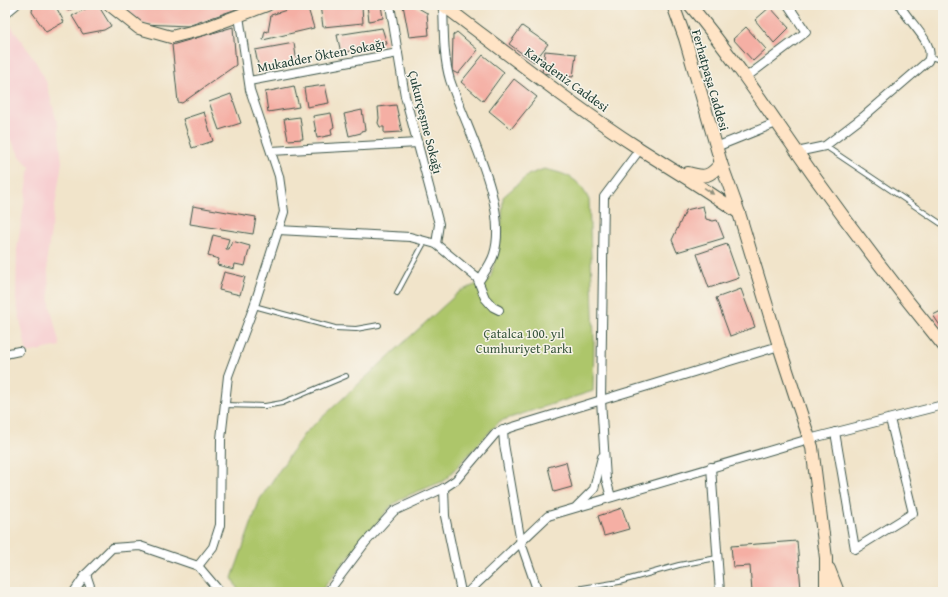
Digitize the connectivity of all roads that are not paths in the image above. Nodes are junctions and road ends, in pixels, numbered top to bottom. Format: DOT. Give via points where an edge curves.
graph roads {
  1 [pos="110,5"];
  2 [pos="267,5"];
  3 [pos="390,5"];
  4 [pos="443,5"];
  5 [pos="674,5"];
  6 [pos="690,5"];
  7 [pos="788,5"];
  8 [pos="900,5"];
  9 [pos="240,16"];
  10 [pos="398,53"];
  11 [pos="930,57"];
  12 [pos="943,62"];
  13 [pos="745,78"];
  14 [pos="249,82"];
  15 [pos="776,123"];
  16 [pos="418,143"];
  17 [pos="825,146"];
  18 [pos="716,147"];
  19 [pos="640,149"];
  20 [pos="271,151"];
  21 [pos="797,152"];
  22 [pos="721,163"];
  23 [pos="677,171"];
  24 [pos="740,213"];
  25 [pos="943,225"];
  26 [pos="278,230"];
  27 [pos="426,241"];
  28 [pos="436,244"];
  29 [pos="479,281"];
  30 [pos="397,293"];
  31 [pos="254,306"];
  32 [pos="499,310"];
  33 [pos="379,325"];
  34 [pos="943,345"];
  35 [pos="779,346"];
  36 [pos="19,352"];
  37 [pos="5,354"];
  38 [pos="346,376"];
  39 [pos="601,400"];
  40 [pos="224,405"];
  41 [pos="943,405"];
  42 [pos="890,418"];
  43 [pos="503,430"];
  44 [pos="835,432"];
  45 [pos="809,439"];
  46 [pos="604,449"];
  47 [pos="711,468"];
  48 [pos="444,488"];
  49 [pos="611,497"];
  50 [pos="576,507"];
  51 [pos="521,542"];
  52 [pos="717,558"];
  53 [pos="826,558"];
  54 [pos="198,566"];
  55 [pos="86,574"];
  56 [pos="74,592"];
  57 [pos="92,592"];
  58 [pos="220,592"];
  59 [pos="328,592"];
  60 [pos="461,592"];
  61 [pos="468,592"];
  62 [pos="538,592"];
  63 [pos="558,592"];
  64 [pos="720,592"];
  65 [pos="826,592"];
  66 [pos="838,592"];
  1 -- 9 [label="street" via="139,28 170,37"];
  2 -- 9 [label="street"];
  3 -- 10 [label="street, Çukurçeşme Sokağı"];
  4 -- 19 [label="street, Karadeniz Caddesi" via="564,96"];
  4 -- 29 [label="street" via="450,79 493,195 497,233 494,255"];
  5 -- 18 [label="street, Ferhatpaşa Caddesi"];
  6 -- 13 [label="street"];
  7 -- 13 [label="street" via="806,32"];
  8 -- 11 [label="street" via="929,46"];
  9 -- 14 [label="street"];
  10 -- 14 [label="street, Mukadder Ökten Sokağı"];
  10 -- 16 [label="street, Çukurçeşme Sokağı" via="405,96"];
  11 -- 12 [label="lane"];
  11 -- 17 [label="street" via="914,75"];
  13 -- 15 [label="street"];
  14 -- 20 [label="street"];
  15 -- 18 [label="street"];
  15 -- 21 [label="street"];
  16 -- 20 [label="street"];
  16 -- 28 [label="street, Çukurçeşme Sokağı" via="439,224"];
  17 -- 21 [label="street"];
  17 -- 25 [label="lane"];
  18 -- 22 [label="street, Ferhatpaşa Caddesi"];
  19 -- 23 [label="street, Karadeniz Caddesi"];
  19 -- 39 [label="street" via="604,198"];
  20 -- 26 [label="street" via="280,176 284,212"];
  21 -- 34 [label="street" via="891,281"];
  22 -- 23 [label="street, Karadeniz Caddesi" via="712,173 702,177"];
  22 -- 24 [label="street, Ferhatpaşa Caddesi"];
  23 -- 24 [label="street, Karadeniz Caddesi, one-way"];
  24 -- 35 [label="street, Ferhatpaşa Caddesi"];
  26 -- 27 [label="street" via="410,236"];
  26 -- 31 [label="street"];
  27 -- 28 [label="street"];
  27 -- 30 [label="lane"];
  28 -- 29 [label="street" via="473,273"];
  29 -- 32 [label="street" via="485,298"];
  31 -- 33 [label="lane" via="335,328 356,329"];
  31 -- 40 [label="street" via="228,376"];
  35 -- 39 [label="street"];
  35 -- 45 [label="street, Ferhatpaşa Caddesi"];
  36 -- 37 [label="street"];
  38 -- 40 [label="lane" via="282,403 264,406"];
  39 -- 43 [label="street"];
  39 -- 46 [label="street"];
  40 -- 54 [label="street" via="220,525 213,547"];
  41 -- 42 [label="street"];
  42 -- 44 [label="street"];
  42 -- 44 [label="street" via="913,513 855,549"];
  43 -- 48 [label="street" via="496,433 456,480"];
  43 -- 51 [label="street"];
  44 -- 45 [label="street"];
  45 -- 47 [label="street"];
  45 -- 53 [label="street, Ferhatpaşa Caddesi"];
  46 -- 49 [label="street" via="606,479"];
  46 -- 50 [label="street" via="594,489"];
  47 -- 49 [label="street"];
  47 -- 52 [label="street"];
  48 -- 59 [label="street" via="394,511 366,542"];
  48 -- 60 [label="street" via="445,516"];
  49 -- 50 [label="street"];
  50 -- 51 [label="street" via="548,516"];
  51 -- 61 [label="street"];
  51 -- 62 [label="street"];
  52 -- 63 [label="lane" via="679,565 619,582"];
  52 -- 64 [label="street"];
  53 -- 65 [label="street"];
  53 -- 66 [label="street"];
  54 -- 55 [label="street" via="140,546 112,548"];
  54 -- 58 [label="street"];
  55 -- 56 [label="street"];
  55 -- 57 [label="street"];
}
